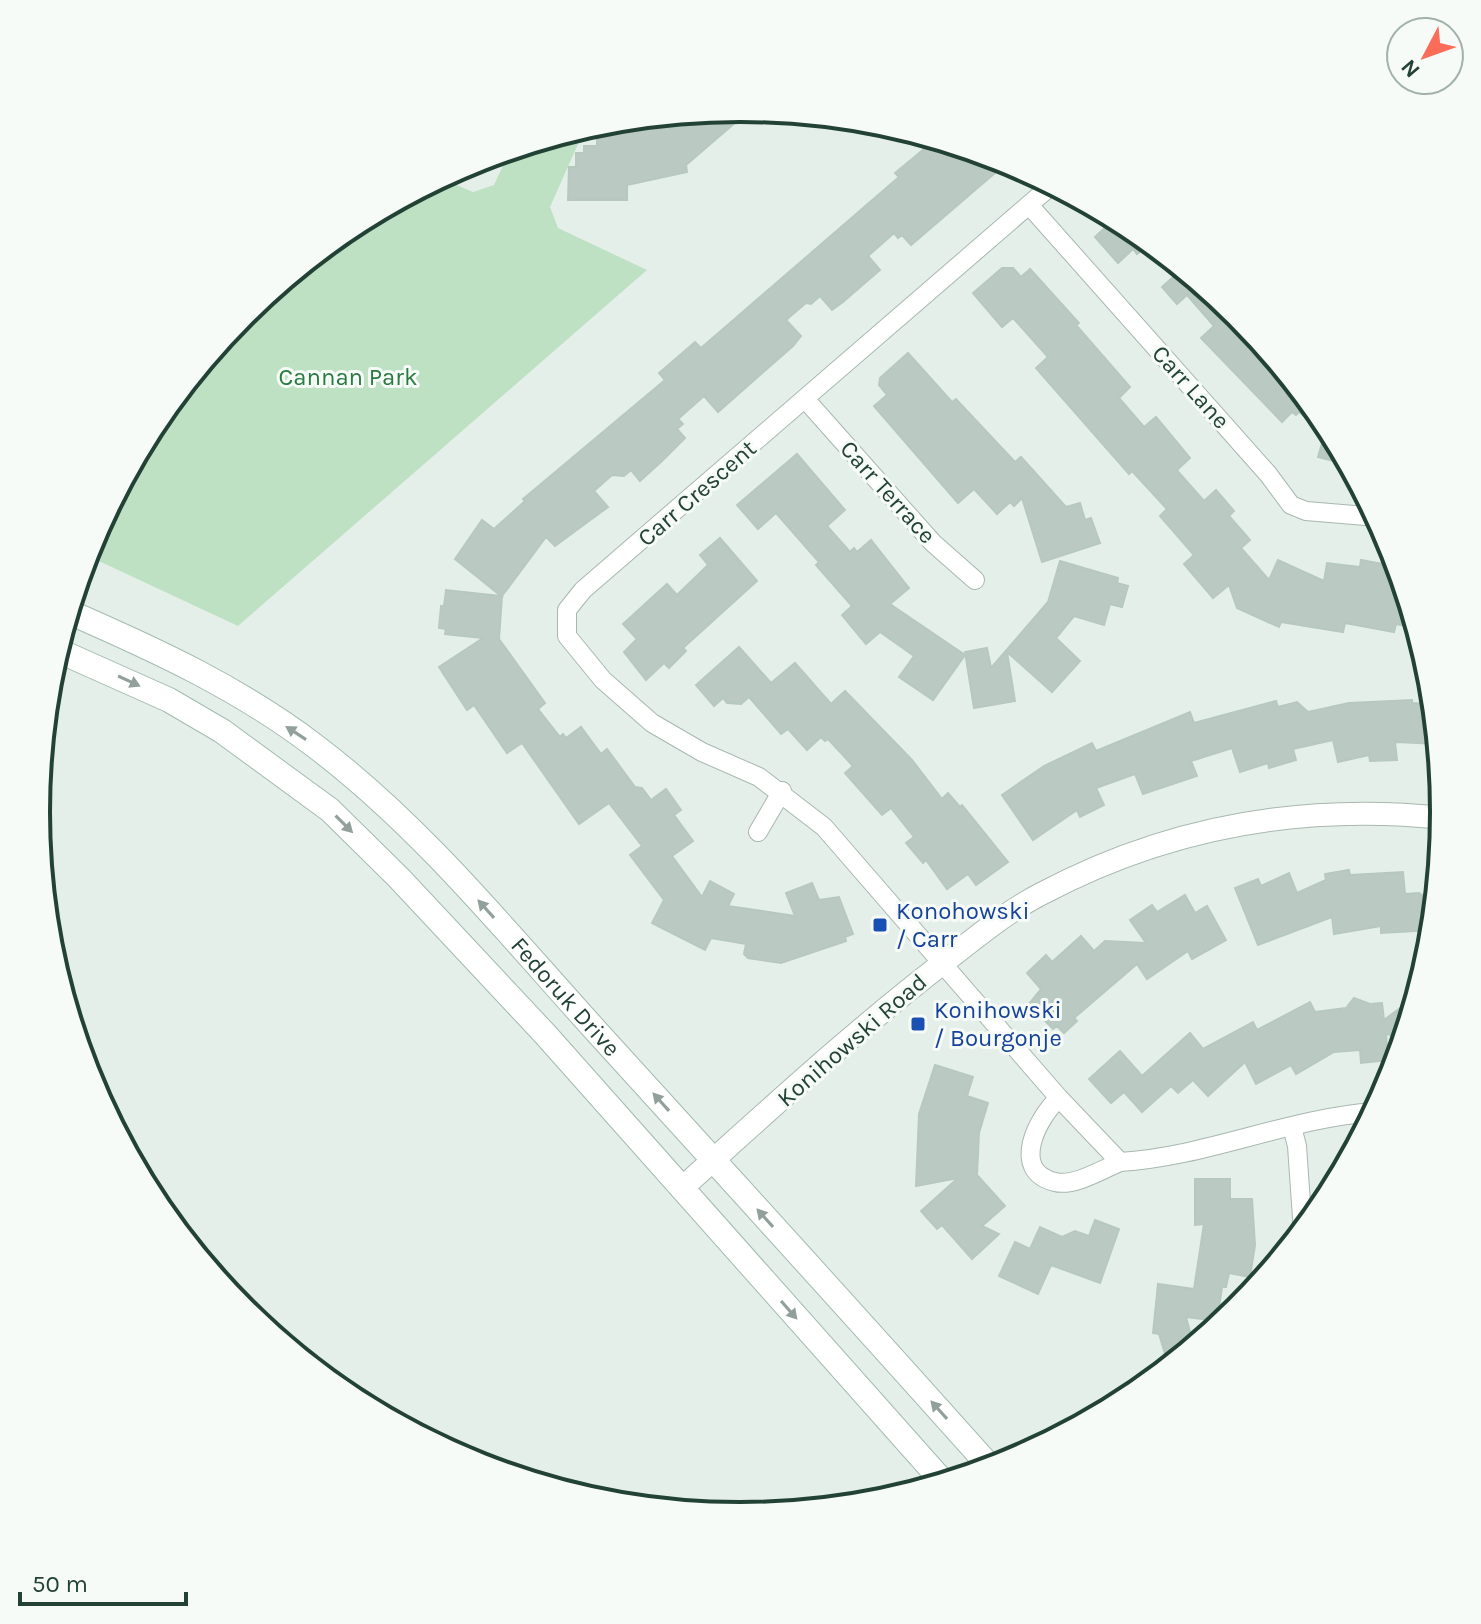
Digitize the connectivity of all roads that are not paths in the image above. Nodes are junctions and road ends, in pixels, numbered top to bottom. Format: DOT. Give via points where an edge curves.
graph roads {
  1 [pos="1044,192"];
  2 [pos="1029,205"];
  3 [pos="806,400"];
  4 [pos="1364,516"];
  5 [pos="975,580"];
  6 [pos="79,616"];
  7 [pos="68,655"];
  8 [pos="782,791"];
  9 [pos="1431,817"];
  10 [pos="758,832"];
  11 [pos="943,963"];
  12 [pos="1059,1098"];
  13 [pos="1361,1115"];
  14 [pos="1292,1127"];
  15 [pos="713,1160"];
  16 [pos="1120,1162"];
  17 [pos="682,1188"];
  18 [pos="1302,1214"];
  19 [pos="982,1458"];
  20 [pos="936,1474"];
  1 -- 2 [label="street, Carr Crescent"];
  2 -- 3 [label="street, Carr Crescent"];
  2 -- 4 [label="street, Carr Lane" via="1291,505"];
  3 -- 5 [label="street, Carr Terrace" via="933,543"];
  3 -- 8 [label="street, Carr Crescent" via="583,590 567,610 567,636 580,656 628,703 678,739"];
  15 -- 6 [label="main road, Fedoruk Drive, one-way" via="468,889 325,754 236,691"];
  7 -- 17 [label="main road, Fedoruk Drive, one-way" via="169,700 222,731 330,810 441,923"];
  8 -- 10 [label="street"];
  8 -- 11 [label="street, Carr Crescent" via="831,834"];
  9 -- 11 [label="street, Konihowski Road" via="1290,815 1187,836 1117,858 1038,895"];
  11 -- 12 [label="street, Carr Crescent"];
  11 -- 15 [label="street, Konihowski Road"];
  12 -- 16 [label="street, Carr Crescent"];
  12 -- 16 [label="street" via="1046,1110 1030,1143 1032,1163 1042,1176 1057,1183 1072,1181"];
  13 -- 14 [label="street"];
  14 -- 16 [label="street" via="1151,1160"];
  14 -- 18 [label="street"];
  15 -- 17 [label="street, Konihowski Road"];
  19 -- 15 [label="main road, Fedoruk Drive, one-way"];
  17 -- 20 [label="main road, Fedoruk Drive, one-way"];
}
